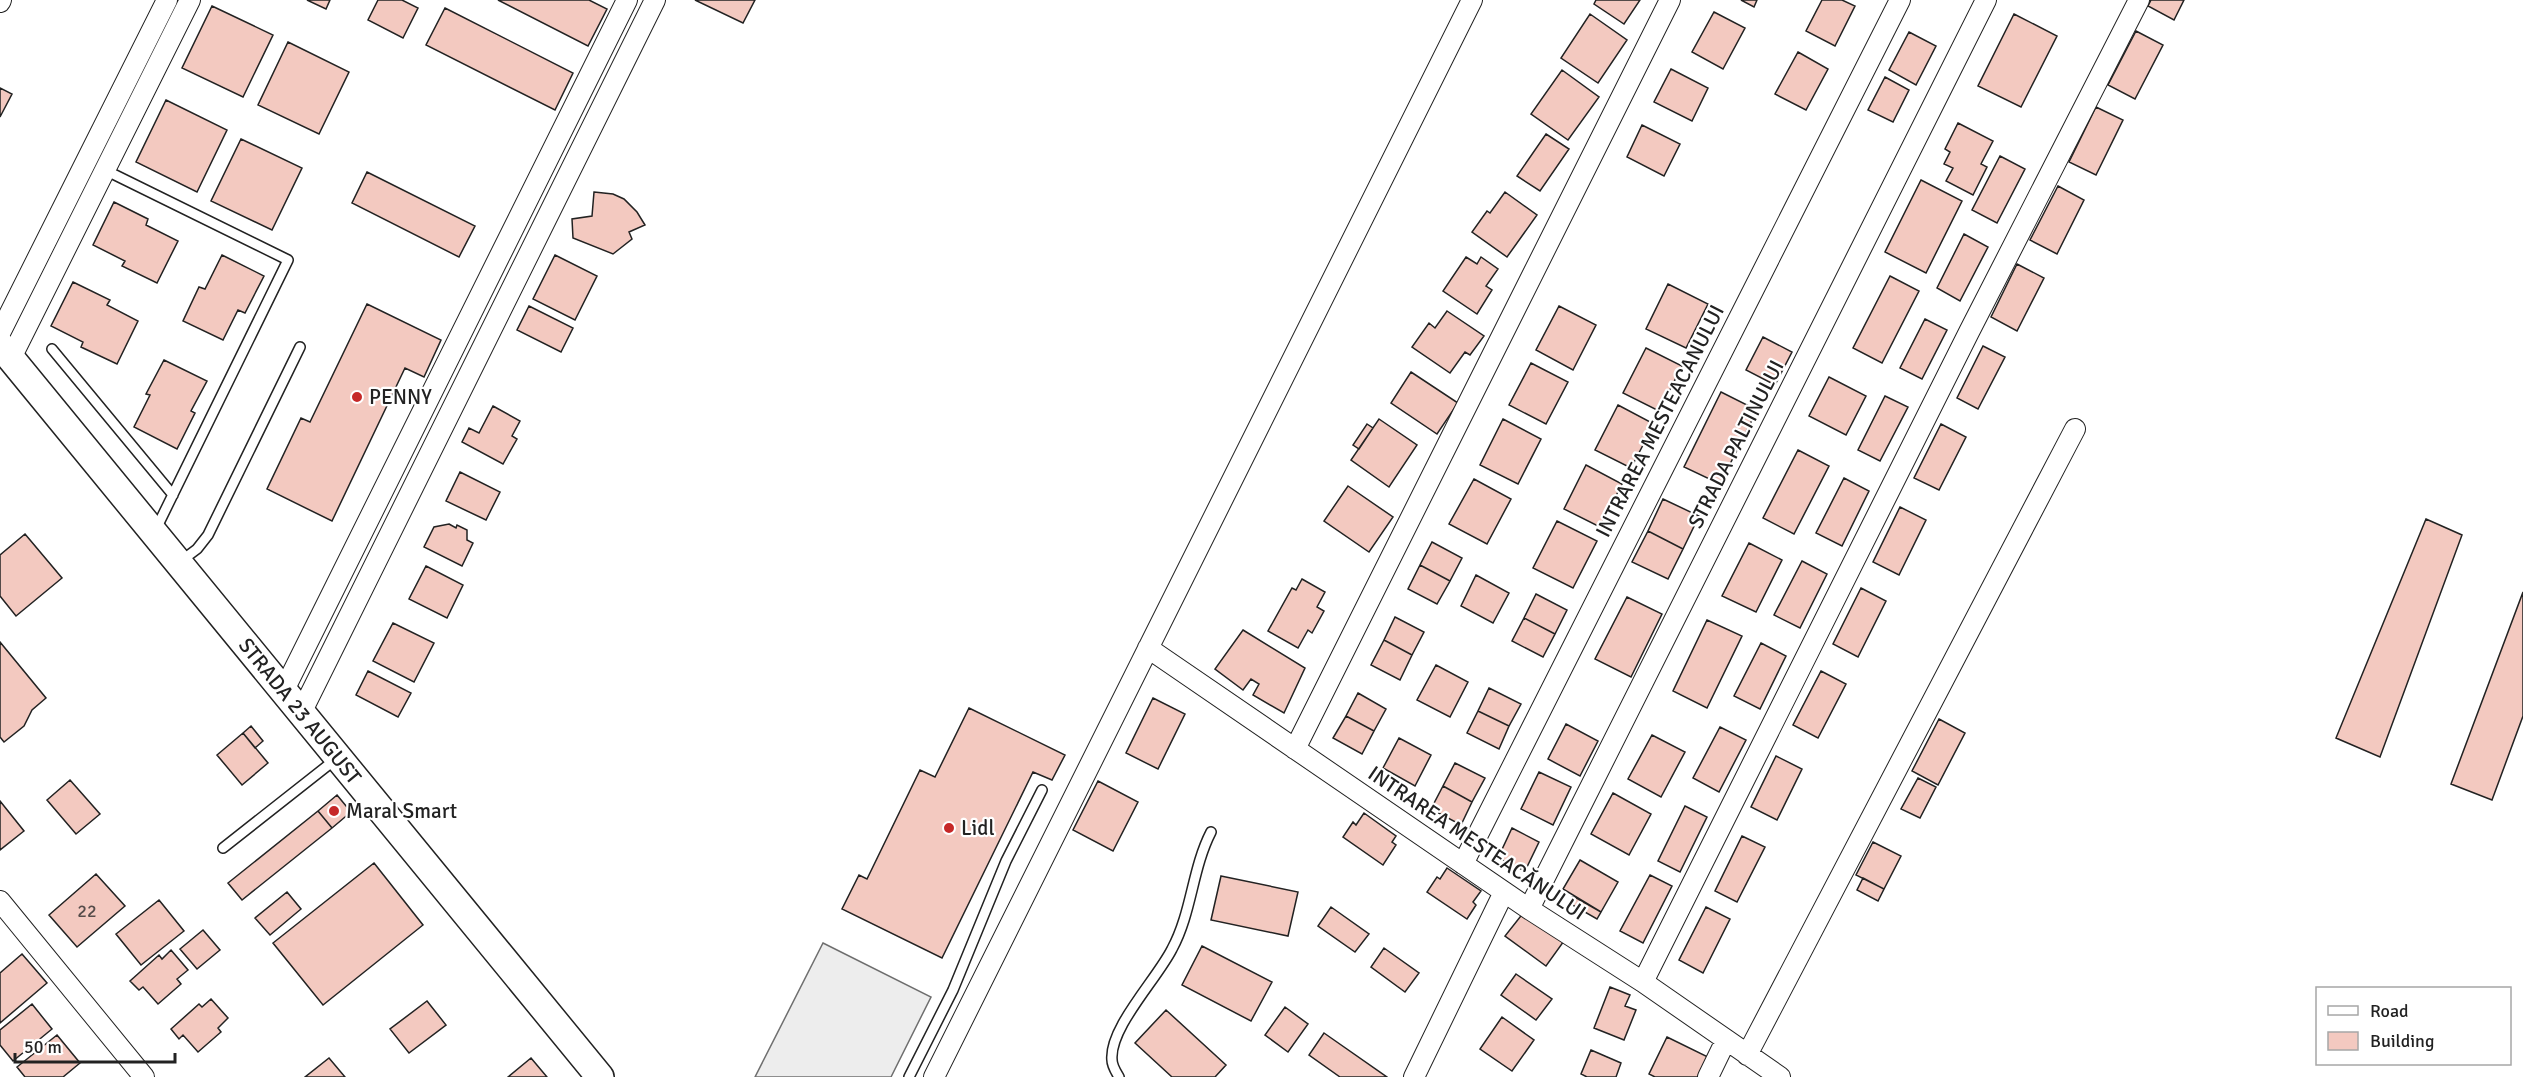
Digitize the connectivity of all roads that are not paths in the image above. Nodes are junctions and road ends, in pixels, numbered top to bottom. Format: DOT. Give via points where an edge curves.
graph roads {
  1 [pos="167,0"];
  2 [pos="190,0"];
  3 [pos="627,0"];
  4 [pos="655,0"];
  5 [pos="1472,0"];
  6 [pos="1670,0"];
  7 [pos="1900,0"];
  8 [pos="1986,0"];
  9 [pos="2139,0"];
  10 [pos="105,170"];
  11 [pos="0,333"];
  12 [pos="300,347"];
  13 [pos="52,349"];
  14 [pos="6,351"];
  15 [pos="2075,429"];
  16 [pos="173,495"];
  17 [pos="154,533"];
  18 [pos="179,563"];
  19 [pos="1148,648"];
  20 [pos="284,690"];
  21 [pos="302,713"];
  22 [pos="1295,749"];
  23 [pos="338,758"];
  24 [pos="1042,790"];
  25 [pos="1211,832"];
  26 [pos="224,848"];
  27 [pos="1463,864"];
  28 [pos="1504,891"];
  29 [pos="0,901"];
  30 [pos="1529,909"];
  31 [pos="1643,982"];
  32 [pos="1726,1040"];
  33 [pos="1747,1055"];
  34 [pos="144,1077"];
  35 [pos="600,1077"];
  36 [pos="909,1077"];
  37 [pos="934,1077"];
  38 [pos="1119,1077"];
  39 [pos="1414,1077"];
  40 [pos="1708,1077"];
  41 [pos="1780,1077"];
  1 -- 11 [label="street"];
  2 -- 10 [label="street"];
  3 -- 20 [label="street"];
  4 -- 21 [label="street"];
  5 -- 19 [label="street"];
  6 -- 22 [label="street"];
  7 -- 27 [label="street, INTRAREA MESTEACANULUI"];
  8 -- 30 [label="street, STRADA PALTINULUI"];
  9 -- 31 [label="street"];
  10 -- 14 [label="street"];
  10 -- 16 [label="lane" via="288,260"];
  12 -- 18 [label="lane" via="208,535"];
  13 -- 16 [label="lane"];
  14 -- 17 [label="main road, STRADA 23 AUGUST"];
  15 -- 33 [label="street"];
  16 -- 17 [label="lane"];
  17 -- 18 [label="main road, STRADA 23 AUGUST"];
  18 -- 20 [label="main road, STRADA 23 AUGUST"];
  19 -- 22 [label="street, INTRAREA MESTEACĂNULUI"];
  19 -- 37 [label="street"];
  20 -- 21 [label="main road, STRADA 23 AUGUST"];
  21 -- 23 [label="main road, STRADA 23 AUGUST"];
  22 -- 27 [label="street, INTRAREA MESTEACĂNULUI"];
  23 -- 26 [label="lane"];
  23 -- 35 [label="main road, STRADA 23 AUGUST"];
  24 -- 36 [label="lane" via="1006,861 953,990"];
  25 -- 38 [label="lane" via="1202,849 1183,925 1172,950 1115,1038 1112,1063"];
  27 -- 28 [label="street, INTRAREA MESTEACĂNULUI"];
  28 -- 30 [label="street, INTRAREA MESTEACĂNULUI"];
  28 -- 39 [label="street"];
  29 -- 34 [label="street"];
  30 -- 31 [label="street, INTRAREA MESTEACĂNULUI"];
  31 -- 32 [label="street, INTRAREA MESTEACĂNULUI"];
  32 -- 33 [label="street, INTRAREA MESTEACĂNULUI"];
  32 -- 40 [label="street"];
  33 -- 41 [label="street, INTRAREA MESTEACĂNULUI"];
}
